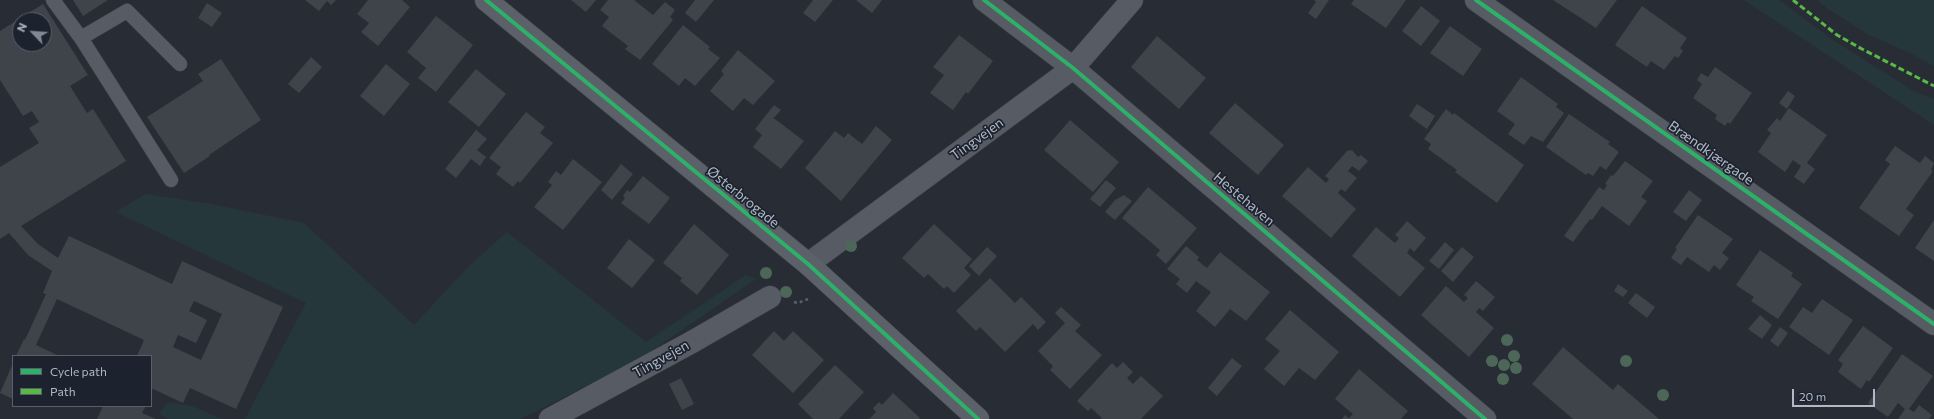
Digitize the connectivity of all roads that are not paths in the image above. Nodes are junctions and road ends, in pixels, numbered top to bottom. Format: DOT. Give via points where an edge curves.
graph roads {
  1 [pos="53,0"];
  2 [pos="486,0"];
  3 [pos="984,0"];
  4 [pos="1132,0"];
  5 [pos="1476,0"];
  6 [pos="81,38"];
  7 [pos="180,64"];
  8 [pos="1073,68"];
  9 [pos="171,180"];
  10 [pos="808,264"];
  11 [pos="770,297"];
  12 [pos="1934,324"];
  13 [pos="550,419"];
  14 [pos="978,419"];
  15 [pos="1485,419"];
  1 -- 6 [label="lane"];
  2 -- 10 [label="main road, Østerbrogade"];
  3 -- 8 [label="street, Hestehaven"];
  4 -- 8 [label="street, Tingvejen"];
  5 -- 12 [label="street, Brændkjærgade"];
  6 -- 7 [label="lane" via="127,11"];
  6 -- 9 [label="lane"];
  8 -- 10 [label="street, Tingvejen"];
  8 -- 15 [label="street, Hestehaven"];
  10 -- 14 [label="main road, Østerbrogade"];
  11 -- 13 [label="street, Tingvejen"];
}
